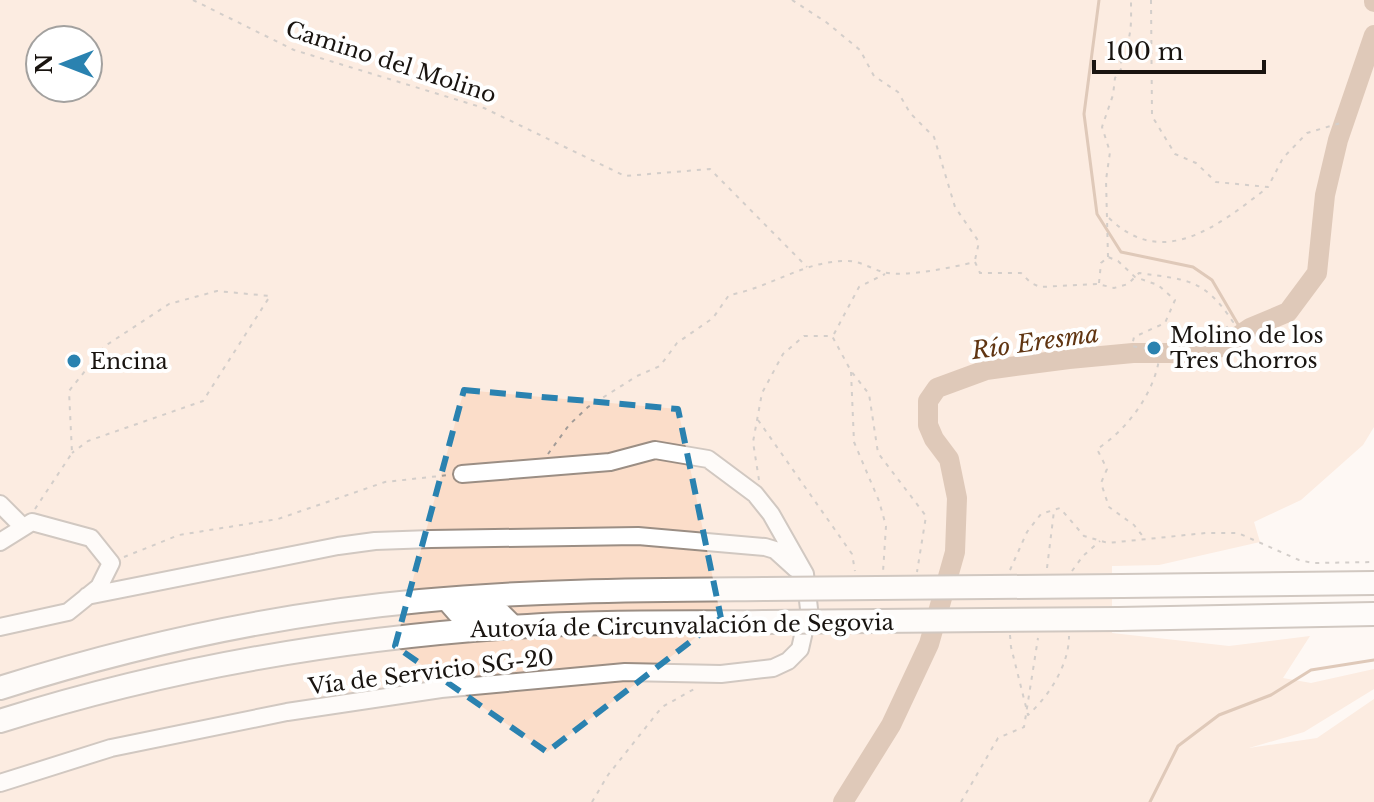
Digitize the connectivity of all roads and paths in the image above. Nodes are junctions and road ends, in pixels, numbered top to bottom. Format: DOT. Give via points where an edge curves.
graph roads {
  1 [pos="193,0"];
  2 [pos="792,0"];
  3 [pos="1131,0"];
  4 [pos="1151,0"];
  5 [pos="1344,122"];
  6 [pos="1268,187"];
  7 [pos="1107,216"];
  8 [pos="1108,257"];
  9 [pos="975,262"];
  10 [pos="808,268"];
  11 [pos="886,274"];
  12 [pos="1135,277"];
  13 [pos="1098,284"];
  14 [pos="832,336"];
  15 [pos="1160,351"];
  16 [pos="851,371"];
  17 [pos="758,419"];
  18 [pos="72,453"];
  19 [pos="538,468"];
  20 [pos="462,474"];
  21 [pos="0,504"];
  22 [pos="763,504"];
  23 [pos="23,527"];
  24 [pos="1145,539"];
  25 [pos="0,542"];
  26 [pos="1374,562"];
  27 [pos="111,563"];
  28 [pos="883,573"];
  29 [pos="1007,575"];
  30 [pos="916,580"];
  31 [pos="806,581"];
  32 [pos="857,582"];
  33 [pos="1374,583"];
  34 [pos="87,596"];
  35 [pos="443,599"];
  36 [pos="1374,614"];
  37 [pos="516,626"];
  38 [pos="0,627"];
  39 [pos="1010,633"];
  40 [pos="698,687"];
  41 [pos="0,688"];
  42 [pos="1028,715"];
  43 [pos="0,721"];
  44 [pos="1024,727"];
  45 [pos="0,783"];
  46 [pos="592,802"];
  47 [pos="961,802"];
  1 -- 10 [label="path, Camino del Molino" via="294,50 484,108 625,176 710,169"];
  2 -- 9 [label="path" via="860,50 874,76 898,92 934,137 955,207 979,242"];
  3 -- 7 [label="path" via="1130,36 1119,58 1123,66 1102,127 1110,152"];
  4 -- 6 [label="path" via="1152,116 1175,154 1196,163 1216,182"];
  5 -- 6 [label="path" via="1307,133 1283,158"];
  6 -- 7 [label="path" via="1187,238 1155,244 1124,233"];
  7 -- 8 [label="path"];
  8 -- 12 [label="path"];
  8 -- 13 [label="path" via="1101,263"];
  9 -- 11 [label="path"];
  9 -- 13 [label="path" via="980,273 1021,273 1040,287"];
  10 -- 11 [label="path" via="850,261"];
  10 -- 19 [label="path" via="729,295 713,318 677,343 660,366 588,407"];
  11 -- 14 [label="path" via="859,287"];
  12 -- 13 [label="path" via="1114,288"];
  12 -- 15 [label="path" via="1158,285 1175,300 1165,323 1134,337 1132,346"];
  12 -- 15 [label="path" via="1139,273 1191,281 1219,301 1233,322 1220,333 1160,345"];
  14 -- 16 [label="path"];
  14 -- 17 [label="path" via="804,336 783,354 762,393"];
  15 -- 24 [label="path" via="1149,389 1110,441 1097,449 1107,469 1101,483 1109,507"];
  16 -- 28 [label="path" via="854,442 886,526"];
  16 -- 30 [label="path" via="869,394 878,453 926,516"];
  17 -- 22 [label="path" via="753,442"];
  17 -- 32 [label="path" via="852,554"];
  18 -- 18 [label="path" via="69,391 105,346 169,304 217,291 270,296 203,401 88,441"];
  18 -- 23 [label="path"];
  19 -- 20 [label="street, Vía de Servicio SG-20"];
  19 -- 22 [label="street, Vía de Servicio SG-20" via="610,462 655,450 708,459"];
  20 -- 27 [label="path" via="385,482 278,519 179,535"];
  21 -- 23 [label="street"];
  22 -- 31 [label="street, Vía de Servicio SG-20"];
  23 -- 25 [label="street"];
  23 -- 27 [label="street" via="32,522 91,538"];
  24 -- 26 [label="path" via="1238,533 1313,563"];
  24 -- 29 [label="path" via="1108,543 1084,536 1060,508 1041,514"];
  27 -- 34 [label="street" via="99,587"];
  31 -- 34 [label="street" via="784,557 765,547 638,536 431,539 338,546"];
  31 -- 45 [label="street, Vía de Servicio SG-20" via="809,609 800,649 773,668 721,674 625,672 400,694 111,748"];
  33 -- 35 [label="highway, Autovía de Circunvalación de Segovia, bridge" via="527,593"];
  34 -- 38 [label="street" via="68,612"];
  35 -- 37 [label="street" via="457,615 502,612"];
  35 -- 41 [label="highway, Autovía de Circunvalación de Segovia" via="220,631"];
  36 -- 37 [label="highway, Autovía de Circunvalación de Segovia, bridge"];
  37 -- 43 [label="highway, Autovía de Circunvalación de Segovia" via="267,656 124,685"];
  39 -- 42 [label="path"];
  40 -- 46 [label="path" via="662,707"];
  44 -- 47 [label="path" via="998,738"];
}
